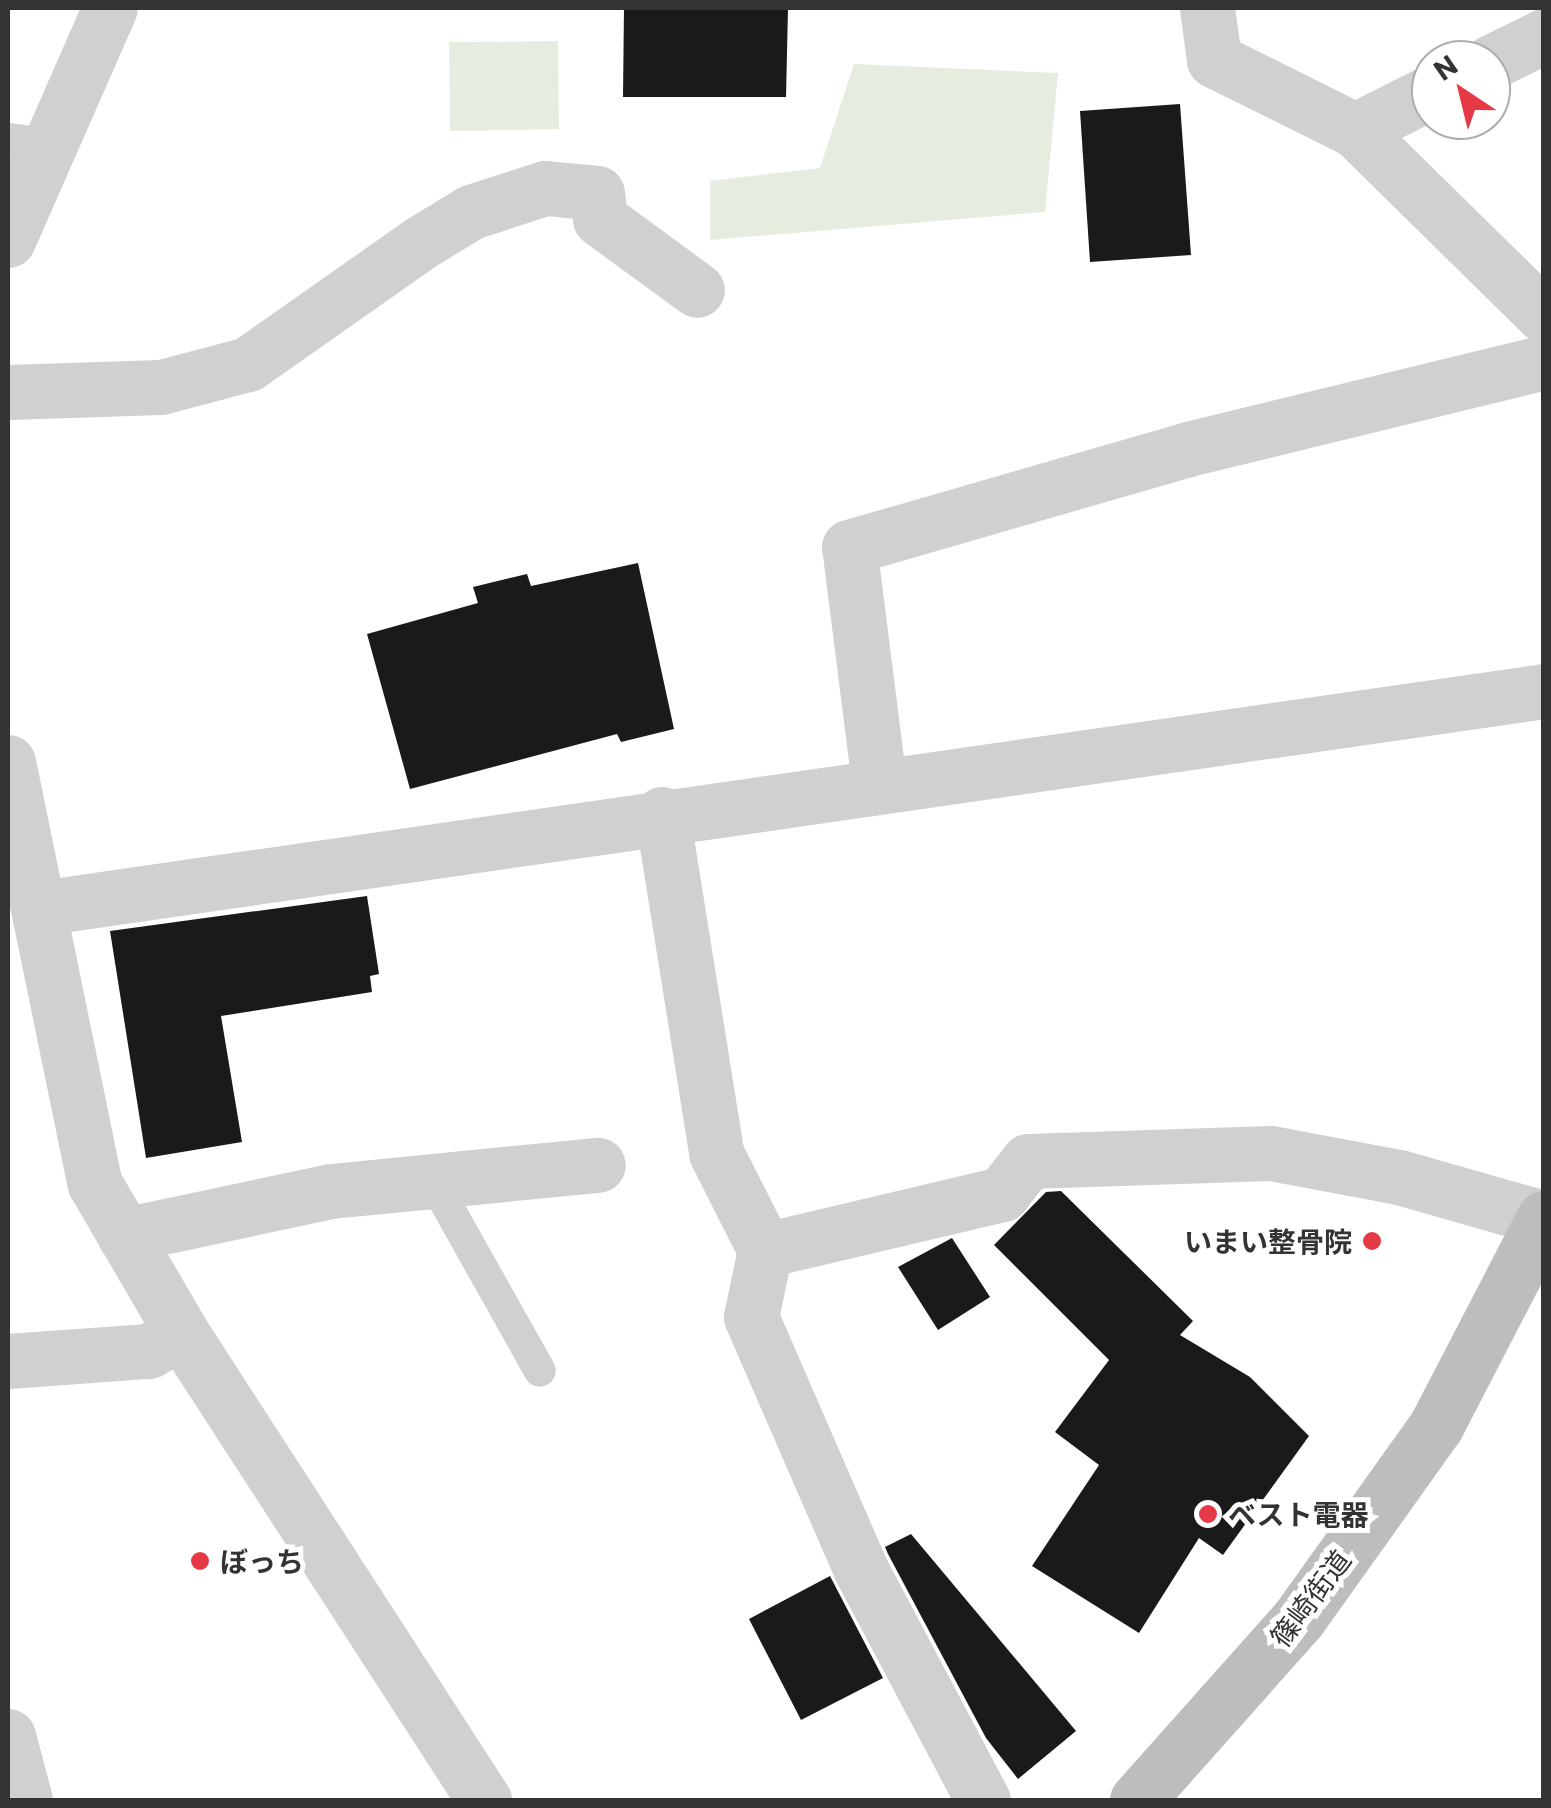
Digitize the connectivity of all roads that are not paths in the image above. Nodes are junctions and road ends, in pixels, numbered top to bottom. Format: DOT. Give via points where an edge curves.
graph roads {
  1 [pos="110,8"];
  2 [pos="1207,8"];
  3 [pos="1544,36"];
  4 [pos="1511,52"];
  5 [pos="1411,102"];
  6 [pos="1355,130"];
  7 [pos="26,153"];
  8 [pos="8,240"];
  9 [pos="697,290"];
  10 [pos="1544,316"];
  11 [pos="1544,362"];
  12 [pos="8,392"];
  13 [pos="1544,692"];
  14 [pos="8,762"];
  15 [pos="880,784"];
  16 [pos="662,814"];
  17 [pos="31,916"];
  18 [pos="598,1165"];
  19 [pos="436,1184"];
  20 [pos="124,1235"];
  21 [pos="1539,1236"];
  22 [pos="765,1250"];
  23 [pos="181,1332"];
  24 [pos="8,1361"];
  25 [pos="540,1371"];
  26 [pos="8,1736"];
  27 [pos="25,1800"];
  28 [pos="484,1800"];
  29 [pos="983,1800"];
  30 [pos="1137,1800"];
  1 -- 7 [label="street"];
  2 -- 6 [label="street" via="1214,60"];
  3 -- 4 [label="street"];
  5 -- 6 [label="street"];
  6 -- 10 [label="street"];
  7 -- 8 [label="street"];
  9 -- 12 [label="street" via="600,219 597,193 545,188 437,232 248,364 161,387"];
  11 -- 15 [label="street" via="1188,449 849,547"];
  13 -- 15 [label="street"];
  14 -- 17 [label="street"];
  15 -- 16 [label="street"];
  16 -- 17 [label="street"];
  16 -- 22 [label="street" via="716,1153"];
  17 -- 20 [label="street" via="96,1184"];
  18 -- 19 [label="street"];
  19 -- 20 [label="street" via="331,1191"];
  19 -- 25 [label="lane"];
  20 -- 23 [label="street"];
  21 -- 22 [label="street" via="1399,1177 1270,1152 1028,1161 1002,1194"];
  21 -- 30 [label="main road, 篠崎街道" via="1436,1426 1299,1618"];
  22 -- 29 [label="street" via="751,1317 860,1568"];
  23 -- 24 [label="street" via="148,1351"];
  23 -- 28 [label="street"];
  26 -- 27 [label="street"];
}
